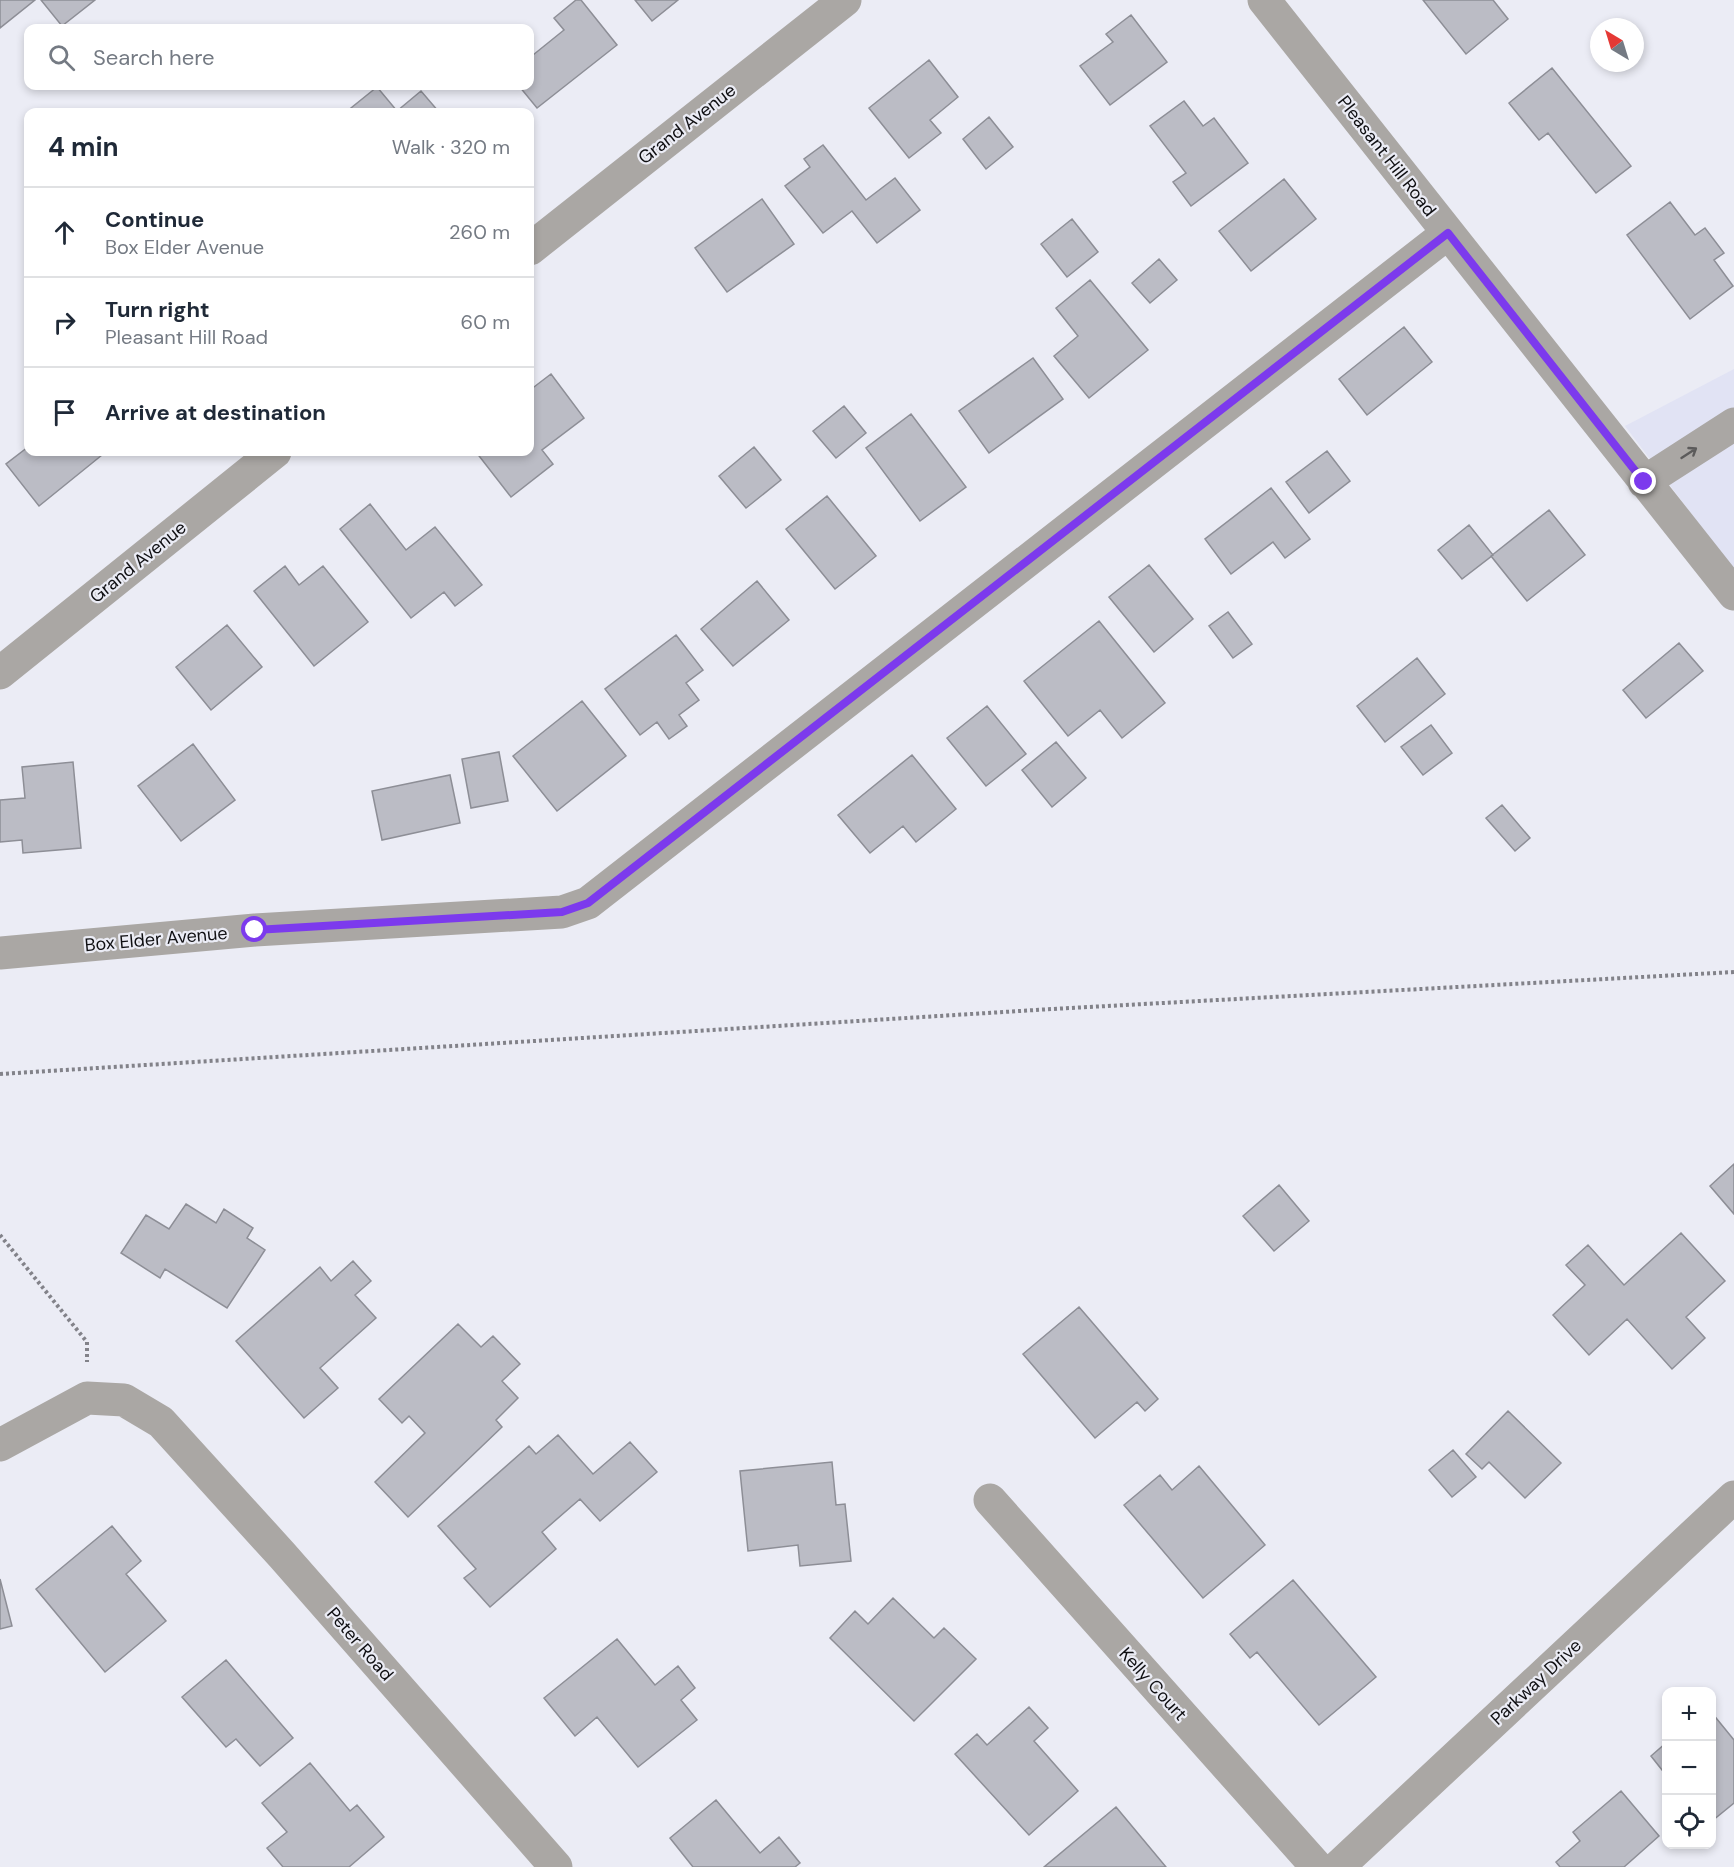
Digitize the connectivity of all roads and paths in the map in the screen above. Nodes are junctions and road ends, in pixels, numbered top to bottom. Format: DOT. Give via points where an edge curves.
graph roads {
  1 [pos="845,0"];
  2 [pos="1264,0"];
  3 [pos="1448,233"];
  4 [pos="534,246"];
  5 [pos="1734,424"];
  6 [pos="270,456"];
  7 [pos="1644,482"];
  8 [pos="1734,594"];
  9 [pos="0,673"];
  10 [pos="0,953"];
  11 [pos="1734,972"];
  12 [pos="0,1074"];
  13 [pos="0,1235"];
  14 [pos="87,1398"];
  15 [pos="0,1445"];
  16 [pos="1734,1497"];
  17 [pos="990,1500"];
  18 [pos="556,1867"];
  19 [pos="1317,1867"];
  20 [pos="1338,1867"];
  1 -- 4 [label="street, Grand Avenue"];
  2 -- 3 [label="street, Pleasant Hill Road"];
  3 -- 7 [label="street, Pleasant Hill Road"];
  3 -- 10 [label="street, Box Elder Avenue" via="588,903 562,912 255,930"];
  7 -- 5 [label="street, one-way"];
  6 -- 9 [label="street, Grand Avenue"];
  7 -- 8 [label="street, Pleasant Hill Road"];
  11 -- 12 [label="path" via="1052,1009"];
  13 -- 14 [label="path" via="87,1342"];
  14 -- 15 [label="street"];
  14 -- 18 [label="street, Peter Road" via="124,1401 161,1422"];
  16 -- 20 [label="street, Parkway Drive"];
  17 -- 19 [label="street, Kelly Court"];
}
